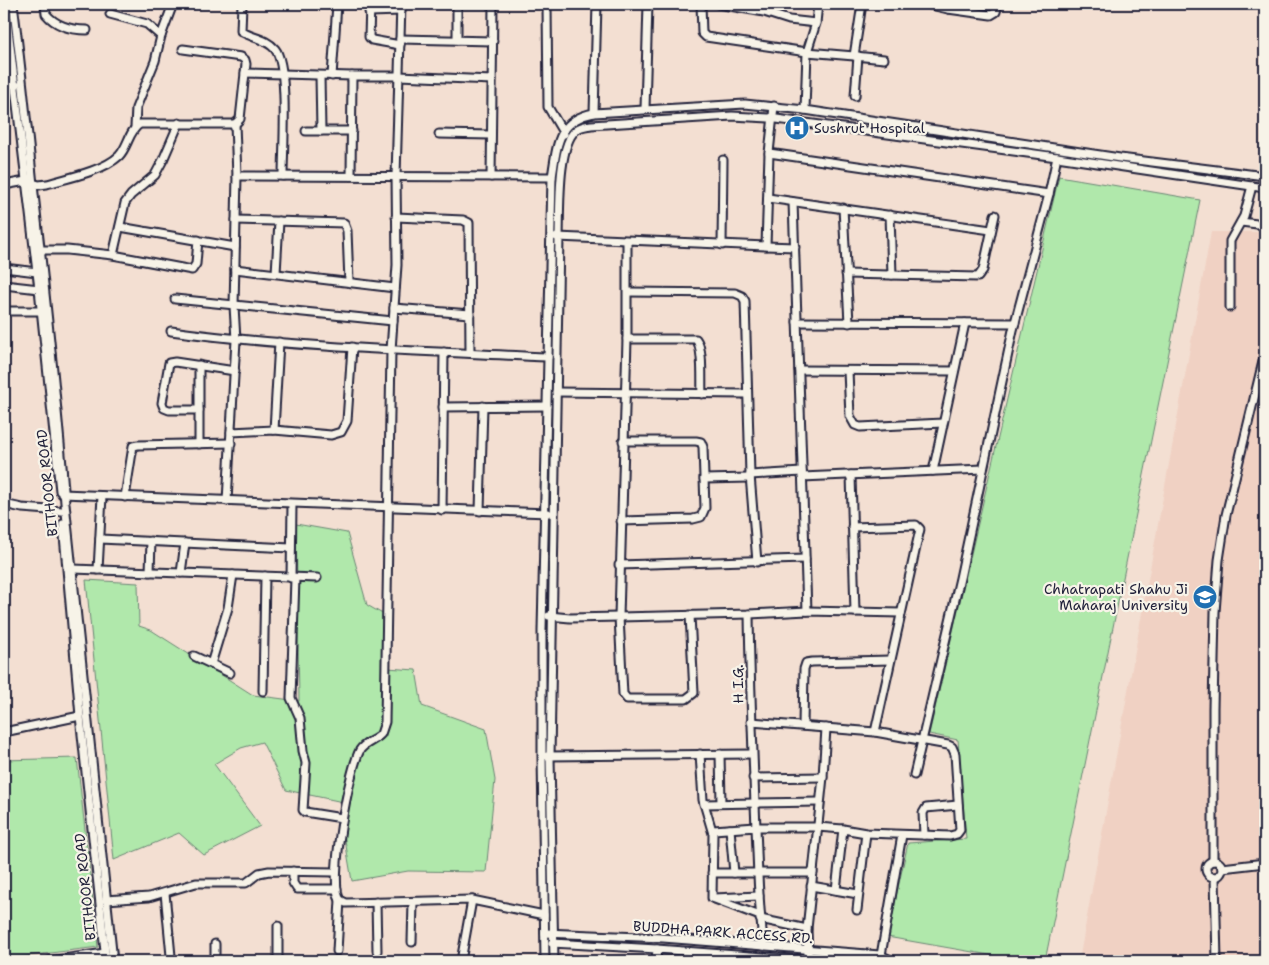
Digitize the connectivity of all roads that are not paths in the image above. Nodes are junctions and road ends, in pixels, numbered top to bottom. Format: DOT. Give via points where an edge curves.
graph roads {
  1 [pos="6,4"];
  2 [pos="13,4"];
  3 [pos="45,4"];
  4 [pos="173,4"];
  5 [pos="239,4"];
  6 [pos="337,4"];
  7 [pos="370,4"];
  8 [pos="457,4"];
  9 [pos="493,4"];
  10 [pos="547,4"];
  11 [pos="596,4"];
  12 [pos="648,4"];
  13 [pos="701,4"];
  14 [pos="718,4"];
  15 [pos="766,4"];
  16 [pos="818,4"];
  17 [pos="862,4"];
  18 [pos="926,4"];
  19 [pos="998,4"];
  20 [pos="949,6"];
  21 [pos="401,8"];
  22 [pos="369,12"];
  23 [pos="764,12"];
  24 [pos="110,14"];
  25 [pos="816,23"];
  26 [pos="87,30"];
  27 [pos="160,36"];
  28 [pos="456,40"];
  29 [pos="400,42"];
  30 [pos="493,42"];
  31 [pos="183,49"];
  32 [pos="808,52"];
  33 [pos="856,56"];
  34 [pos="884,59"];
  35 [pos="245,73"];
  36 [pos="282,75"];
  37 [pos="320,76"];
  38 [pos="332,76"];
  39 [pos="352,76"];
  40 [pos="400,76"];
  41 [pos="492,80"];
  42 [pos="4,84"];
  43 [pos="16,85"];
  44 [pos="855,96"];
  45 [pos="774,106"];
  46 [pos="644,110"];
  47 [pos="804,110"];
  48 [pos="594,113"];
  49 [pos="773,118"];
  50 [pos="179,124"];
  51 [pos="235,124"];
  52 [pos="135,127"];
  53 [pos="306,131"];
  54 [pos="321,131"];
  55 [pos="352,131"];
  56 [pos="562,132"];
  57 [pos="439,134"];
  58 [pos="492,135"];
  59 [pos="569,141"];
  60 [pos="1067,148"];
  61 [pos="769,153"];
  62 [pos="1057,157"];
  63 [pos="1066,158"];
  64 [pos="723,160"];
  65 [pos="237,176"];
  66 [pos="283,176"];
  67 [pos="351,176"];
  68 [pos="396,176"];
  69 [pos="1265,176"];
  70 [pos="491,177"];
  71 [pos="552,177"];
  72 [pos="30,182"];
  73 [pos="4,185"];
  74 [pos="1252,186"];
  75 [pos="1265,188"];
  76 [pos="1049,194"];
  77 [pos="768,198"];
  78 [pos="793,202"];
  79 [pos="843,208"];
  80 [pos="995,215"];
  81 [pos="890,216"];
  82 [pos="396,217"];
  83 [pos="236,220"];
  84 [pos="279,221"];
  85 [pos="1241,222"];
  86 [pos="1265,225"];
  87 [pos="120,227"];
  88 [pos="991,230"];
  89 [pos="551,237"];
  90 [pos="560,237"];
  91 [pos="198,240"];
  92 [pos="627,241"];
  93 [pos="722,245"];
  94 [pos="766,246"];
  95 [pos="235,247"];
  96 [pos="795,247"];
  97 [pos="41,250"];
  98 [pos="113,256"];
  99 [pos="4,269"];
  100 [pos="235,269"];
  101 [pos="37,272"];
  102 [pos="276,273"];
  103 [pos="846,274"];
  104 [pos="892,275"];
  105 [pos="349,282"];
  106 [pos="4,285"];
  107 [pos="395,288"];
  108 [pos="39,289"];
  109 [pos="628,292"];
  110 [pos="175,299"];
  111 [pos="234,306"];
  112 [pos="1230,307"];
  113 [pos="394,308"];
  114 [pos="4,311"];
  115 [pos="42,311"];
  116 [pos="470,314"];
  117 [pos="393,321"];
  118 [pos="797,322"];
  119 [pos="849,322"];
  120 [pos="965,323"];
  121 [pos="1015,323"];
  122 [pos="170,331"];
  123 [pos="627,339"];
  124 [pos="236,340"];
  125 [pos="279,342"];
  126 [pos="352,347"];
  127 [pos="391,350"];
  128 [pos="444,352"];
  129 [pos="470,353"];
  130 [pos="1265,353"];
  131 [pos="548,357"];
  132 [pos="199,365"];
  133 [pos="799,370"];
  134 [pos="234,371"];
  135 [pos="848,371"];
  136 [pos="954,371"];
  137 [pos="556,392"];
  138 [pos="625,393"];
  139 [pos="702,394"];
  140 [pos="746,394"];
  141 [pos="483,406"];
  142 [pos="547,406"];
  143 [pos="443,407"];
  144 [pos="199,410"];
  145 [pos="943,423"];
  146 [pos="274,430"];
  147 [pos="231,432"];
  148 [pos="624,441"];
  149 [pos="231,443"];
  150 [pos="199,444"];
  151 [pos="983,469"];
  152 [pos="933,471"];
  153 [pos="802,474"];
  154 [pos="851,475"];
  155 [pos="750,476"];
  156 [pos="704,479"];
  157 [pos="62,494"];
  158 [pos="102,496"];
  159 [pos="125,497"];
  160 [pos="227,501"];
  161 [pos="4,504"];
  162 [pos="292,504"];
  163 [pos="389,508"];
  164 [pos="442,510"];
  165 [pos="62,511"];
  166 [pos="480,511"];
  167 [pos="545,513"];
  168 [pos="554,513"];
  169 [pos="621,521"];
  170 [pos="852,527"];
  171 [pos="100,539"];
  172 [pos="151,541"];
  173 [pos="185,542"];
  174 [pos="291,548"];
  175 [pos="805,560"];
  176 [pos="757,562"];
  177 [pos="619,565"];
  178 [pos="74,569"];
  179 [pos="98,570"];
  180 [pos="150,572"];
  181 [pos="181,573"];
  182 [pos="233,575"];
  183 [pos="264,576"];
  184 [pos="293,578"];
  185 [pos="317,578"];
  186 [pos="807,611"];
  187 [pos="855,612"];
  188 [pos="901,613"];
  189 [pos="749,614"];
  190 [pos="542,615"];
  191 [pos="690,615"];
  192 [pos="553,616"];
  193 [pos="618,617"];
  194 [pos="194,656"];
  195 [pos="890,660"];
  196 [pos="211,664"];
  197 [pos="230,673"];
  198 [pos="263,691"];
  199 [pos="80,716"];
  200 [pos="751,722"];
  201 [pos="803,726"];
  202 [pos="826,728"];
  203 [pos="4,732"];
  204 [pos="875,732"];
  205 [pos="921,740"];
  206 [pos="700,754"];
  207 [pos="720,754"];
  208 [pos="752,754"];
  209 [pos="542,756"];
  210 [pos="550,756"];
  211 [pos="914,775"];
  212 [pos="823,777"];
  213 [pos="753,778"];
  214 [pos="819,802"];
  215 [pos="721,803"];
  216 [pos="754,803"];
  217 [pos="704,804"];
  218 [pos="958,805"];
  219 [pos="342,818"];
  220 [pos="756,827"];
  221 [pos="817,827"];
  222 [pos="730,829"];
  223 [pos="843,829"];
  224 [pos="713,830"];
  225 [pos="866,834"];
  226 [pos="902,835"];
  227 [pos="924,835"];
  228 [pos="1213,861"];
  229 [pos="1265,863"];
  230 [pos="1222,868"];
  231 [pos="293,871"];
  232 [pos="336,872"];
  233 [pos="712,873"];
  234 [pos="734,873"];
  235 [pos="757,873"];
  236 [pos="813,873"];
  237 [pos="1215,877"];
  238 [pos="811,886"];
  239 [pos="336,888"];
  240 [pos="836,890"];
  241 [pos="165,893"];
  242 [pos="858,894"];
  243 [pos="758,896"];
  244 [pos="712,898"];
  245 [pos="106,900"];
  246 [pos="340,900"];
  247 [pos="472,900"];
  248 [pos="376,902"];
  249 [pos="413,902"];
  250 [pos="857,910"];
  251 [pos="544,915"];
  252 [pos="760,918"];
  253 [pos="278,926"];
  254 [pos="807,929"];
  255 [pos="545,933"];
  256 [pos="555,934"];
  257 [pos="412,942"];
  258 [pos="544,942"];
  259 [pos="554,943"];
  260 [pos="215,944"];
  261 [pos="764,946"];
  262 [pos="657,949"];
  263 [pos="337,951"];
  264 [pos="377,951"];
  265 [pos="808,951"];
  266 [pos="105,953"];
  267 [pos="171,956"];
  268 [pos="880,958"];
  269 [pos="785,960"];
  270 [pos="49,961"];
  271 [pos="106,961"];
  272 [pos="113,961"];
  273 [pos="214,961"];
  274 [pos="278,961"];
  275 [pos="461,961"];
  276 [pos="545,961"];
  277 [pos="554,961"];
  278 [pos="656,961"];
  279 [pos="808,961"];
  280 [pos="818,961"];
  281 [pos="890,961"];
  282 [pos="1217,961"];
  1 -- 43 [label="street, BITHOOR ROAD"];
  2 -- 72 [label="street" via="27,117"];
  3 -- 26 [label="street" via="46,14 55,22 71,29"];
  4 -- 27 [label="street"];
  5 -- 36 [label="street" via="240,31 273,47 279,57"];
  6 -- 38 [label="street"];
  7 -- 22 [label="street"];
  8 -- 28 [label="street"];
  9 -- 30 [label="street"];
  10 -- 56 [label="street" via="548,107"];
  11 -- 48 [label="street"];
  12 -- 46 [label="street"];
  13 -- 32 [label="street" via="702,33 706,38"];
  14 -- 23 [label="street"];
  15 -- 23 [label="street"];
  16 -- 25 [label="street"];
  17 -- 33 [label="street"];
  18 -- 20 [label="street"];
  19 -- 20 [label="street" via="996,12 991,14"];
  21 -- 22 [label="street"];
  21 -- 29 [label="street"];
  22 -- 29 [label="street" via="370,39"];
  23 -- 25 [label="street" via="789,20"];
  24 -- 27 [label="street" via="147,24"];
  25 -- 32 [label="street"];
  27 -- 52 [label="street" via="155,61 136,108"];
  28 -- 29 [label="street"];
  28 -- 30 [label="street"];
  29 -- 40 [label="street"];
  30 -- 41 [label="street"];
  31 -- 35 [label="street" via="242,57 246,61"];
  32 -- 33 [label="street"];
  32 -- 47 [label="street"];
  33 -- 34 [label="street"];
  33 -- 44 [label="street"];
  35 -- 36 [label="street"];
  35 -- 51 [label="street" via="240,119"];
  36 -- 37 [label="street"];
  36 -- 66 [label="street"];
  37 -- 38 [label="street"];
  37 -- 54 [label="street"];
  38 -- 39 [label="street"];
  39 -- 40 [label="street"];
  39 -- 55 [label="street"];
  40 -- 41 [label="street"];
  40 -- 68 [label="street"];
  41 -- 58 [label="street"];
  42 -- 43 [label="street"];
  43 -- 72 [label="street, BITHOOR ROAD"];
  45 -- 46 [label="street" via="745,104"];
  45 -- 47 [label="street"];
  45 -- 49 [label="street"];
  46 -- 48 [label="street"];
  47 -- 60 [label="street"];
  48 -- 56 [label="street" via="575,118"];
  49 -- 59 [label="street" via="732,116 591,125 577,129"];
  49 -- 61 [label="street"];
  49 -- 62 [label="street"];
  50 -- 51 [label="street"];
  50 -- 52 [label="street" via="144,123"];
  50 -- 87 [label="street" via="154,175 125,203"];
  51 -- 65 [label="street"];
  52 -- 72 [label="street" via="125,149 112,161 47,184"];
  53 -- 54 [label="street"];
  54 -- 55 [label="street"];
  55 -- 67 [label="street"];
  56 -- 59 [label="street"];
  56 -- 71 [label="street"];
  57 -- 58 [label="street"];
  58 -- 70 [label="street"];
  59 -- 90 [label="street" via="563,160"];
  60 -- 63 [label="street"];
  60 -- 69 [label="street"];
  61 -- 76 [label="street"];
  61 -- 77 [label="street"];
  62 -- 63 [label="street"];
  62 -- 76 [label="street"];
  63 -- 74 [label="street"];
  64 -- 93 [label="street"];
  65 -- 66 [label="street"];
  65 -- 83 [label="street"];
  66 -- 67 [label="street"];
  67 -- 68 [label="street"];
  68 -- 70 [label="street"];
  68 -- 82 [label="street"];
  70 -- 71 [label="street"];
  71 -- 89 [label="street"];
  72 -- 73 [label="street"];
  72 -- 97 [label="street"];
  72 -- 101 [label="street, BITHOOR ROAD"];
  74 -- 75 [label="street"];
  74 -- 85 [label="street"];
  76 -- 121 [label="street"];
  77 -- 78 [label="street"];
  77 -- 94 [label="street"];
  78 -- 79 [label="street"];
  78 -- 96 [label="street"];
  79 -- 81 [label="street"];
  79 -- 103 [label="street"];
  80 -- 88 [label="street"];
  81 -- 88 [label="street"];
  81 -- 104 [label="street"];
  82 -- 107 [label="street"];
  82 -- 116 [label="street" via="466,220 469,223"];
  83 -- 84 [label="street"];
  83 -- 95 [label="street"];
  84 -- 102 [label="street"];
  84 -- 105 [label="street" via="344,223"];
  85 -- 86 [label="street"];
  85 -- 112 [label="street" via="1229,247"];
  87 -- 91 [label="street"];
  87 -- 98 [label="street"];
  88 -- 104 [label="street" via="983,270 978,277"];
  89 -- 90 [label="street"];
  89 -- 131 [label="street"];
  90 -- 92 [label="street"];
  90 -- 137 [label="street"];
  91 -- 95 [label="street"];
  91 -- 98 [label="street" via="196,264 192,270"];
  92 -- 93 [label="street"];
  92 -- 109 [label="street"];
  93 -- 94 [label="street"];
  94 -- 96 [label="street"];
  95 -- 100 [label="street"];
  96 -- 118 [label="street"];
  97 -- 98 [label="street"];
  97 -- 157 [label="street" via="60,434"];
  99 -- 101 [label="street"];
  100 -- 102 [label="street"];
  100 -- 111 [label="street"];
  101 -- 108 [label="street, BITHOOR ROAD"];
  102 -- 105 [label="street"];
  103 -- 104 [label="street"];
  103 -- 119 [label="street"];
  105 -- 107 [label="street"];
  106 -- 108 [label="street"];
  107 -- 113 [label="street"];
  108 -- 115 [label="street, BITHOOR ROAD"];
  109 -- 123 [label="street"];
  109 -- 140 [label="street" via="740,294 745,302"];
  110 -- 111 [label="street"];
  111 -- 117 [label="street"];
  111 -- 124 [label="street"];
  113 -- 116 [label="street"];
  113 -- 117 [label="street"];
  114 -- 115 [label="street"];
  115 -- 157 [label="street, BITHOOR ROAD"];
  116 -- 129 [label="street"];
  117 -- 127 [label="street"];
  118 -- 119 [label="street"];
  118 -- 133 [label="street"];
  119 -- 120 [label="street"];
  120 -- 121 [label="street"];
  120 -- 136 [label="street"];
  121 -- 151 [label="street"];
  122 -- 124 [label="street"];
  123 -- 138 [label="street"];
  123 -- 139 [label="street" via="696,339 700,349"];
  124 -- 125 [label="street"];
  124 -- 134 [label="street"];
  125 -- 126 [label="street"];
  125 -- 146 [label="street"];
  126 -- 127 [label="street"];
  126 -- 146 [label="street" via="347,421 341,432 331,435"];
  127 -- 128 [label="street"];
  127 -- 163 [label="street"];
  128 -- 129 [label="street"];
  128 -- 143 [label="street"];
  129 -- 131 [label="street"];
  130 -- 228 [label="street" via="1226,515 1219,560 1213,708"];
  131 -- 142 [label="street"];
  132 -- 134 [label="street"];
  132 -- 144 [label="street"];
  132 -- 144 [label="street" via="169,363 162,403 166,409"];
  133 -- 135 [label="street"];
  133 -- 153 [label="street"];
  134 -- 147 [label="street"];
  135 -- 136 [label="street"];
  135 -- 145 [label="street" via="850,416 855,425"];
  136 -- 145 [label="street"];
  137 -- 138 [label="street"];
  137 -- 168 [label="street"];
  138 -- 139 [label="street"];
  138 -- 148 [label="street"];
  139 -- 140 [label="street"];
  140 -- 155 [label="street"];
  141 -- 142 [label="street"];
  141 -- 143 [label="street"];
  141 -- 166 [label="street"];
  142 -- 167 [label="street"];
  143 -- 164 [label="street"];
  144 -- 150 [label="street"];
  145 -- 152 [label="street"];
  146 -- 147 [label="street"];
  147 -- 149 [label="street"];
  148 -- 156 [label="street" via="699,441 703,447"];
  148 -- 169 [label="street"];
  149 -- 150 [label="street"];
  149 -- 160 [label="street"];
  150 -- 159 [label="street" via="133,446"];
  151 -- 152 [label="street"];
  151 -- 205 [label="street"];
  152 -- 154 [label="street"];
  153 -- 154 [label="street"];
  153 -- 155 [label="street"];
  153 -- 175 [label="street"];
  154 -- 170 [label="street"];
  155 -- 156 [label="street"];
  155 -- 176 [label="street"];
  156 -- 169 [label="street" via="705,508 700,518"];
  157 -- 158 [label="street"];
  157 -- 165 [label="street, BITHOOR ROAD"];
  157 -- 178 [label="street"];
  158 -- 159 [label="street"];
  158 -- 171 [label="street"];
  159 -- 160 [label="street"];
  160 -- 162 [label="street"];
  161 -- 165 [label="street"];
  162 -- 163 [label="street"];
  162 -- 174 [label="street"];
  163 -- 164 [label="street"];
  163 -- 219 [label="street" via="384,730 378,738 360,749"];
  164 -- 166 [label="street"];
  165 -- 199 [label="street, BITHOOR ROAD"];
  166 -- 167 [label="street"];
  167 -- 168 [label="street"];
  167 -- 190 [label="street"];
  168 -- 192 [label="street"];
  169 -- 177 [label="street"];
  170 -- 187 [label="street"];
  170 -- 188 [label="street" via="919,526"];
  171 -- 172 [label="street"];
  171 -- 179 [label="street"];
  172 -- 173 [label="street"];
  172 -- 180 [label="street"];
  173 -- 174 [label="street"];
  173 -- 181 [label="street"];
  174 -- 184 [label="street"];
  175 -- 176 [label="street"];
  175 -- 186 [label="street"];
  176 -- 177 [label="street"];
  177 -- 193 [label="street"];
  178 -- 179 [label="street"];
  178 -- 245 [label="street"];
  179 -- 180 [label="street"];
  180 -- 181 [label="street"];
  181 -- 182 [label="street"];
  182 -- 183 [label="street"];
  182 -- 196 [label="street" via="226,618"];
  183 -- 184 [label="street"];
  183 -- 198 [label="street"];
  184 -- 185 [label="street"];
  184 -- 219 [label="street" via="291,698 300,718 306,763 303,810"];
  186 -- 187 [label="street"];
  186 -- 189 [label="street"];
  187 -- 188 [label="street"];
  188 -- 195 [label="street"];
  189 -- 191 [label="street"];
  189 -- 200 [label="street, H I.G."];
  190 -- 192 [label="street"];
  190 -- 209 [label="street"];
  191 -- 193 [label="street"];
  191 -- 193 [label="street" via="694,693 686,699 624,697"];
  192 -- 193 [label="street"];
  192 -- 210 [label="street"];
  194 -- 196 [label="street"];
  195 -- 201 [label="street" via="806,663"];
  195 -- 204 [label="street"];
  196 -- 197 [label="street"];
  199 -- 203 [label="street"];
  199 -- 266 [label="street, BITHOOR ROAD"];
  200 -- 201 [label="street"];
  200 -- 208 [label="street, H I.G."];
  201 -- 202 [label="street"];
  202 -- 204 [label="street"];
  202 -- 212 [label="street"];
  204 -- 205 [label="street"];
  205 -- 211 [label="street"];
  205 -- 218 [label="street" via="948,745 954,750"];
  206 -- 207 [label="street"];
  206 -- 210 [label="street"];
  206 -- 217 [label="street"];
  207 -- 208 [label="street"];
  207 -- 215 [label="street"];
  208 -- 213 [label="street, H I.G."];
  209 -- 210 [label="street"];
  209 -- 251 [label="street"];
  210 -- 256 [label="street"];
  212 -- 213 [label="street"];
  212 -- 214 [label="street"];
  213 -- 216 [label="street, H I.G."];
  214 -- 216 [label="street"];
  214 -- 221 [label="street"];
  215 -- 216 [label="street"];
  215 -- 217 [label="street"];
  216 -- 220 [label="street, H I.G."];
  217 -- 224 [label="street"];
  218 -- 227 [label="street" via="926,808 923,813"];
  218 -- 227 [label="street" via="959,832 950,836"];
  219 -- 232 [label="street"];
  220 -- 221 [label="street"];
  220 -- 222 [label="street"];
  220 -- 235 [label="street, H I.G."];
  221 -- 223 [label="street"];
  221 -- 236 [label="street"];
  222 -- 224 [label="street"];
  222 -- 234 [label="street"];
  223 -- 225 [label="street"];
  223 -- 240 [label="street"];
  224 -- 233 [label="street"];
  225 -- 226 [label="street"];
  225 -- 242 [label="street"];
  226 -- 227 [label="street"];
  226 -- 268 [label="street"];
  228 -- 230 [label="street"];
  228 -- 237 [label="street" via="1206,870"];
  229 -- 230 [label="street"];
  230 -- 237 [label="street" via="1221,874"];
  231 -- 232 [label="street"];
  231 -- 239 [label="street" via="293,883 297,889"];
  231 -- 241 [label="street" via="263,872 246,883 202,882"];
  232 -- 239 [label="street"];
  233 -- 234 [label="street"];
  233 -- 244 [label="street"];
  234 -- 235 [label="street"];
  235 -- 236 [label="street"];
  235 -- 243 [label="street, H I.G."];
  236 -- 238 [label="street"];
  237 -- 282 [label="street"];
  238 -- 240 [label="street"];
  238 -- 254 [label="street"];
  239 -- 246 [label="street"];
  240 -- 242 [label="street"];
  241 -- 245 [label="street"];
  241 -- 267 [label="street"];
  242 -- 250 [label="street"];
  243 -- 244 [label="street"];
  243 -- 252 [label="street, H I.G."];
  244 -- 252 [label="street"];
  245 -- 272 [label="street"];
  246 -- 248 [label="street" via="346,903"];
  246 -- 263 [label="street"];
  247 -- 249 [label="street"];
  247 -- 251 [label="street"];
  247 -- 275 [label="street"];
  248 -- 249 [label="street"];
  248 -- 264 [label="street"];
  249 -- 257 [label="street"];
  251 -- 255 [label="street"];
  252 -- 254 [label="street"];
  252 -- 261 [label="street, H I.G."];
  253 -- 274 [label="street"];
  254 -- 265 [label="street"];
  255 -- 256 [label="street, BUDDHA PARK ACCESS RD."];
  255 -- 258 [label="street"];
  256 -- 259 [label="street"];
  256 -- 261 [label="street, BUDDHA PARK ACCESS RD."];
  258 -- 259 [label="street, BUDDHA PARK ACCESS RD."];
  258 -- 276 [label="street"];
  259 -- 262 [label="street, BUDDHA PARK ACCESS RD."];
  259 -- 277 [label="street"];
  260 -- 273 [label="street"];
  261 -- 265 [label="street, BUDDHA PARK ACCESS RD."];
  262 -- 269 [label="street, BUDDHA PARK ACCESS RD."];
  262 -- 278 [label="street"];
  265 -- 268 [label="street, BUDDHA PARK ACCESS RD."];
  265 -- 279 [label="street"];
  266 -- 270 [label="street"];
  266 -- 271 [label="street, BITHOOR ROAD"];
  268 -- 281 [label="street, BUDDHA PARK ACCESS RD."];
  269 -- 279 [label="street, BUDDHA PARK ACCESS RD."];
  279 -- 280 [label="street, BUDDHA PARK ACCESS RD."];
}
